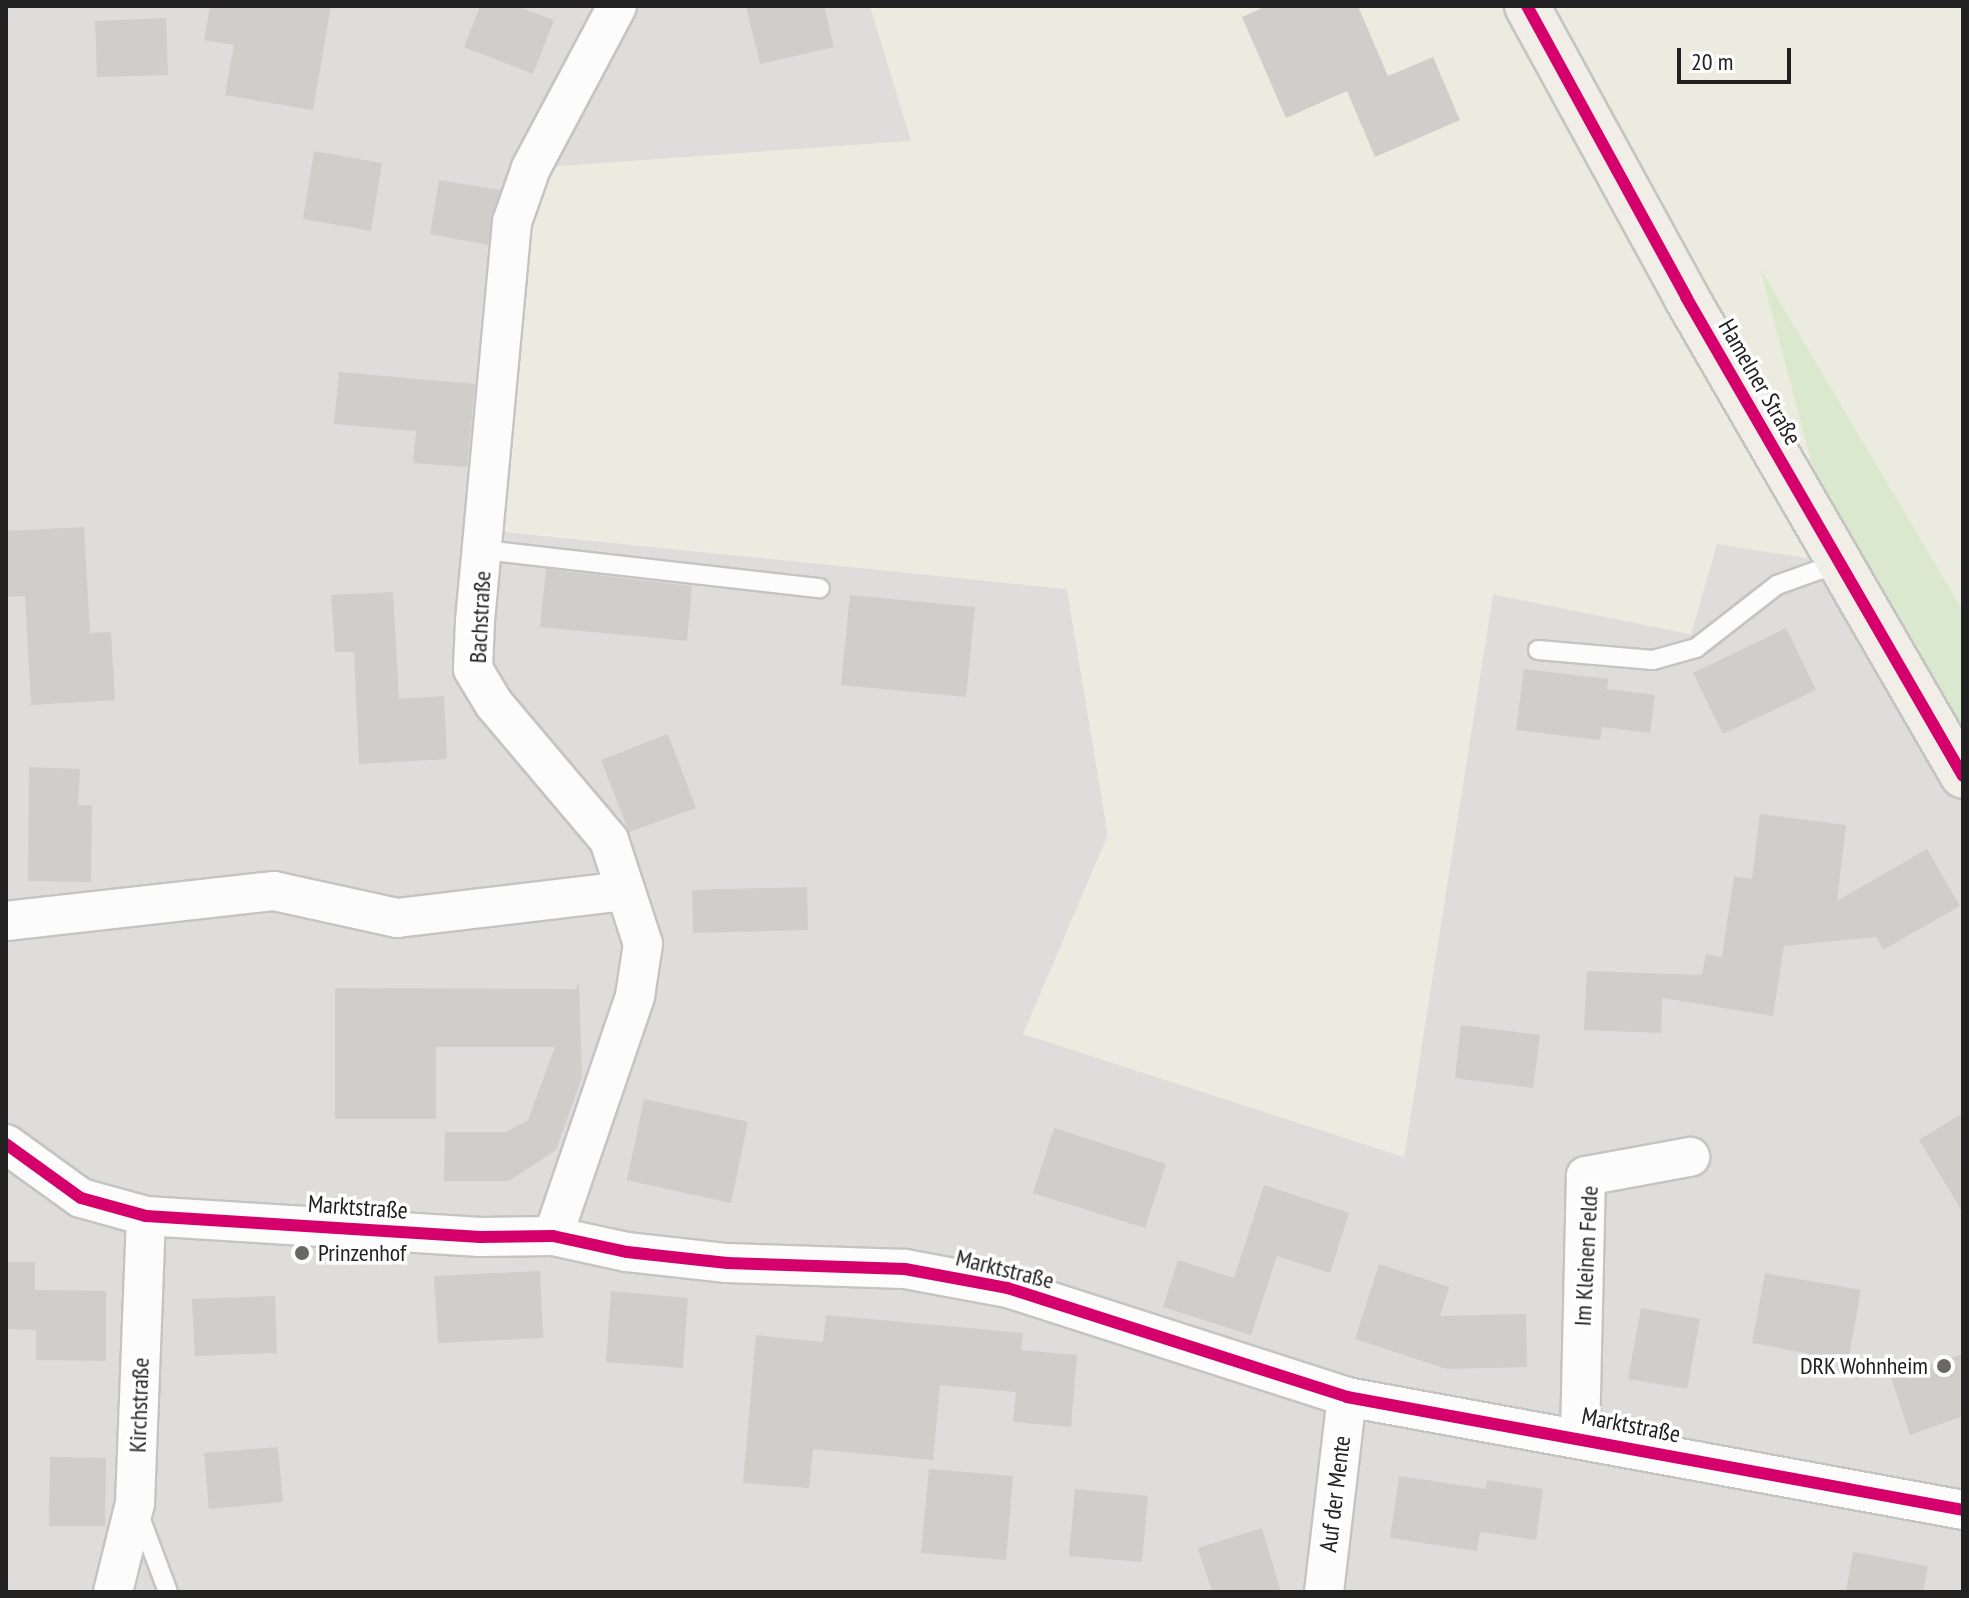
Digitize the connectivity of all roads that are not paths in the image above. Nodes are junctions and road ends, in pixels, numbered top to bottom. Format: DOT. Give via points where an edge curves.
graph roads {
  1 [pos="617,6"];
  2 [pos="1527,6"];
  3 [pos="484,550"];
  4 [pos="1838,563"];
  5 [pos="820,588"];
  6 [pos="1538,650"];
  7 [pos="1963,776"];
  8 [pos="625,891"];
  9 [pos="6,921"];
  10 [pos="17,1154"];
  11 [pos="1690,1157"];
  12 [pos="146,1216"];
  13 [pos="553,1236"];
  14 [pos="1347,1397"];
  15 [pos="1580,1438"];
  16 [pos="135,1503"];
  17 [pos="1963,1510"];
  18 [pos="113,1592"];
  19 [pos="168,1592"];
  20 [pos="1324,1592"];
  1 -- 3 [label="street, Bachstraße" via="531,168 512,222"];
  2 -- 4 [label="main road, Hamelner Straße"];
  3 -- 5 [label="lane"];
  3 -- 8 [label="street, Bachstraße" via="473,669 494,704 609,840"];
  4 -- 6 [label="lane" via="1777,585 1696,648 1653,660"];
  4 -- 7 [label="main road, Hamelner Straße"];
  8 -- 9 [label="street" via="397,918 274,891"];
  8 -- 13 [label="street, Bachstraße" via="643,944 635,996"];
  10 -- 12 [label="street, Marktstraße" via="81,1198"];
  11 -- 15 [label="street, Im Kleinen Felde" via="1586,1176"];
  12 -- 13 [label="street, Marktstraße" via="480,1237"];
  12 -- 16 [label="street, Kirchstraße"];
  13 -- 14 [label="street, Marktstraße" via="627,1252 727,1263 905,1269 1008,1288"];
  14 -- 15 [label="street, Marktstraße"];
  14 -- 20 [label="street, Auf der Mente"];
  15 -- 17 [label="street, Marktstraße"];
  16 -- 18 [label="street, Kirchstraße"];
  16 -- 19 [label="lane"];
}
